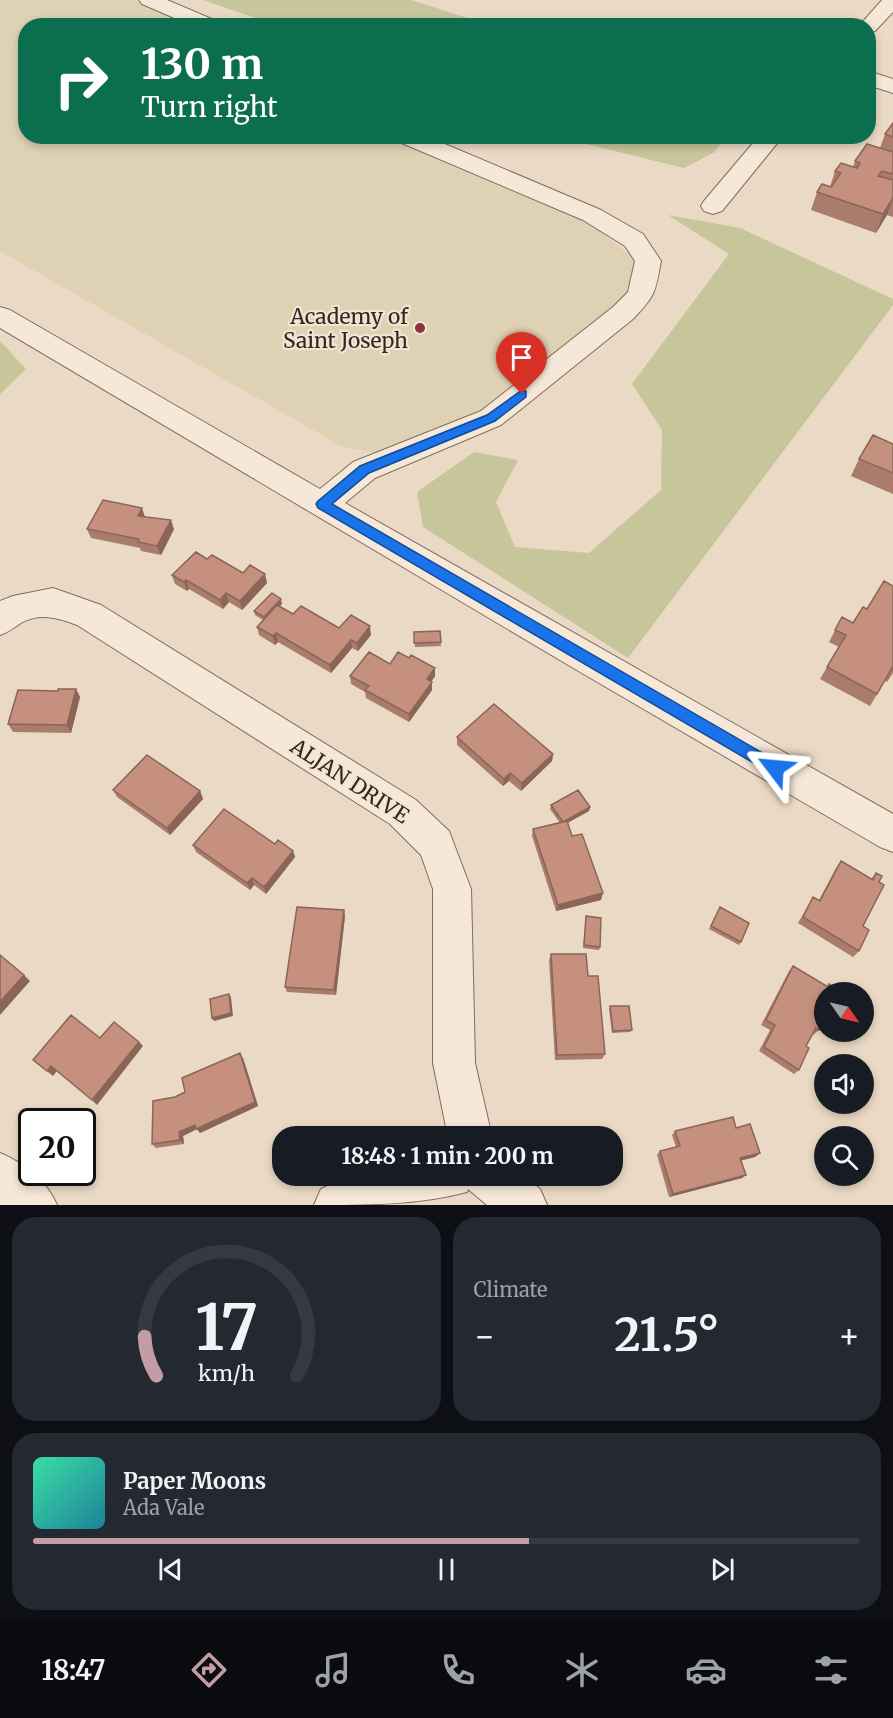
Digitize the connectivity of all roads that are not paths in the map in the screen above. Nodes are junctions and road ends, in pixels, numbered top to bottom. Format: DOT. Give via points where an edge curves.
graph roads {
  1 [pos="148,0"];
  2 [pos="892,0"];
  3 [pos="192,18"];
  4 [pos="876,18"];
  5 [pos="876,81"];
  6 [pos="893,86"];
  7 [pos="424,144"];
  8 [pos="765,144"];
  9 [pos="713,206"];
  10 [pos="0,316"];
  11 [pos="323,504"];
  12 [pos="0,621"];
  13 [pos="893,834"];
  14 [pos="468,1126"];
  15 [pos="0,1175"];
  16 [pos="406,1186"];
  17 [pos="499,1186"];
  18 [pos="34,1205"];
  19 [pos="337,1205"];
  20 [pos="524,1205"];
  1 -- 3 [label="street"];
  2 -- 4 [label="street"];
  5 -- 6 [label="street"];
  7 -- 11 [label="street" via="592,215 634,240 648,261 641,295 491,418 364,470"];
  8 -- 9 [label="street"];
  10 -- 11 [label="street"];
  11 -- 13 [label="street" via="716,735"];
  12 -- 14 [label="street, ALJAN DRIVE" via="13,610 52,602 89,615 403,812 436,844 452,889 454,1063"];
  15 -- 18 [label="street"];
  16 -- 19 [label="street" via="351,1198"];
  17 -- 20 [label="street"];
}
